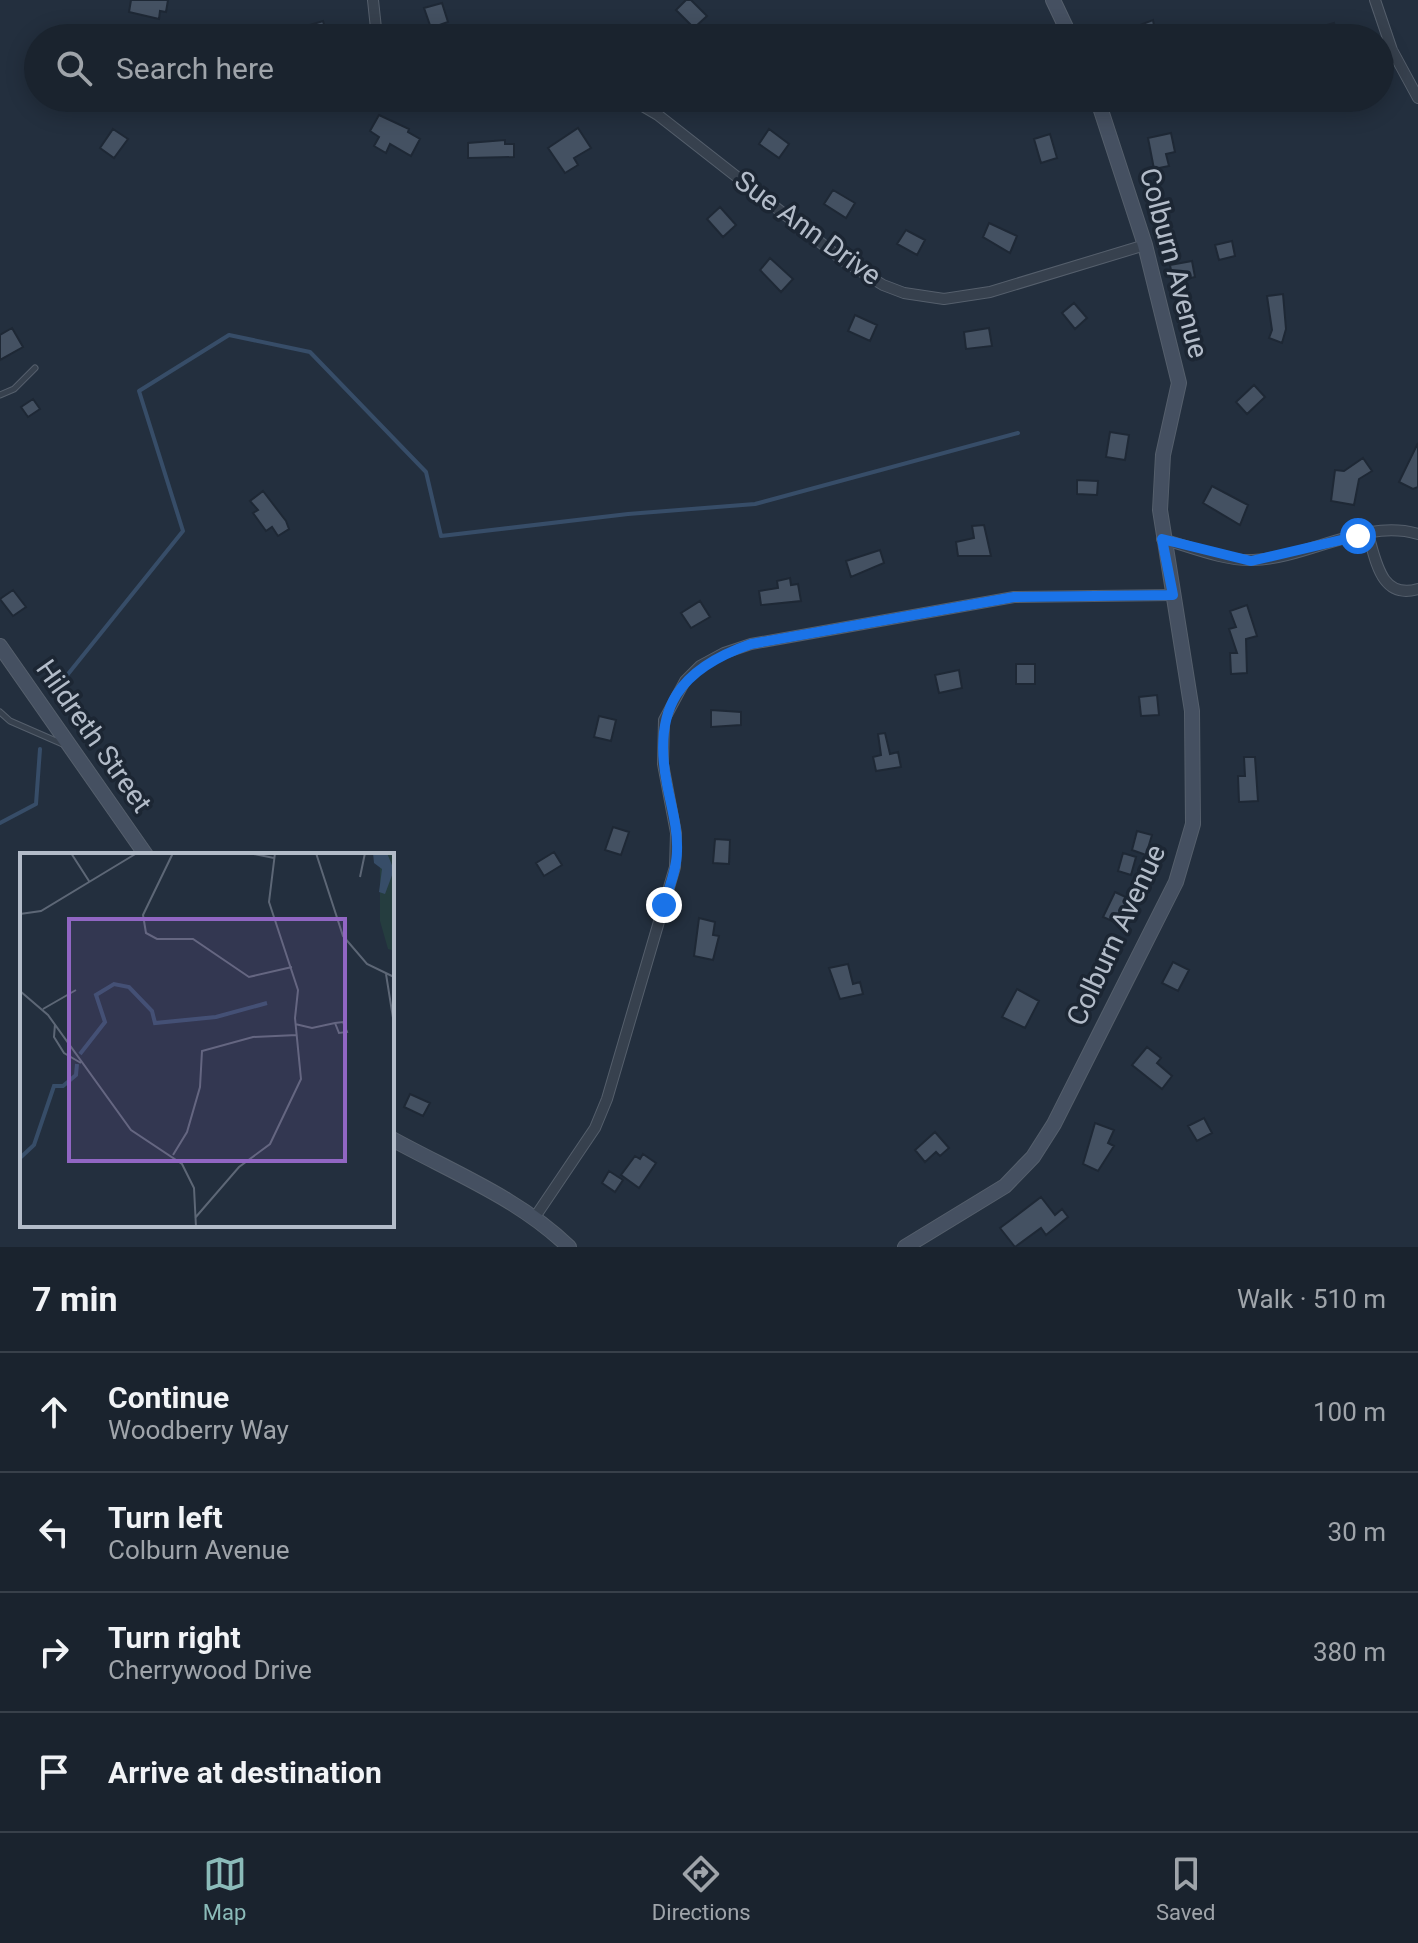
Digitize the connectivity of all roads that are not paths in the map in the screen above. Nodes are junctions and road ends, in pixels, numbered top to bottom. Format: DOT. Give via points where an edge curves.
graph roads {
  1 [pos="373,0"];
  2 [pos="1053,0"];
  3 [pos="1375,0"];
  4 [pos="376,24"];
  5 [pos="1064,24"];
  6 [pos="1383,24"];
  7 [pos="1394,54"];
  8 [pos="1418,98"];
  9 [pos="653,112"];
  10 [pos="1102,112"];
  11 [pos="1145,245"];
  12 [pos="35,368"];
  13 [pos="0,395"];
  14 [pos="1368,534"];
  15 [pos="1418,534"];
  16 [pos="1162,539"];
  17 [pos="1418,589"];
  18 [pos="1173,595"];
  19 [pos="0,646"];
  20 [pos="0,712"];
  21 [pos="69,747"];
  22 [pos="145,853"];
  23 [pos="394,1140"];
  24 [pos="535,1217"];
  25 [pos="569,1247"];
  26 [pos="905,1247"];
  1 -- 4 [label="street"];
  2 -- 5 [label="street"];
  3 -- 6 [label="street"];
  7 -- 8 [label="street"];
  9 -- 11 [label="street, Sue Ann Drive" via="844,261 904,293 944,299 979,295"];
  10 -- 11 [label="street, Colburn Avenue"];
  11 -- 16 [label="street, Colburn Avenue" via="1179,383 1163,455"];
  12 -- 13 [label="lane"];
  14 -- 15 [label="street"];
  14 -- 16 [label="street" via="1251,561"];
  14 -- 17 [label="street" via="1384,581 1397,590"];
  16 -- 18 [label="street, Colburn Avenue"];
  18 -- 24 [label="street" via="1049,595 947,608 751,644 700,666 685,681 664,720 675,867 607,1099 595,1128"];
  18 -- 26 [label="street, Colburn Avenue" via="1192,711 1194,780 1193,824 1176,882 1033,1157 1005,1186"];
  19 -- 21 [label="street, Hildreth Street"];
  20 -- 21 [label="lane"];
  21 -- 22 [label="street, Hildreth Street"];
  23 -- 24 [label="street"];
  24 -- 25 [label="street"];
}
